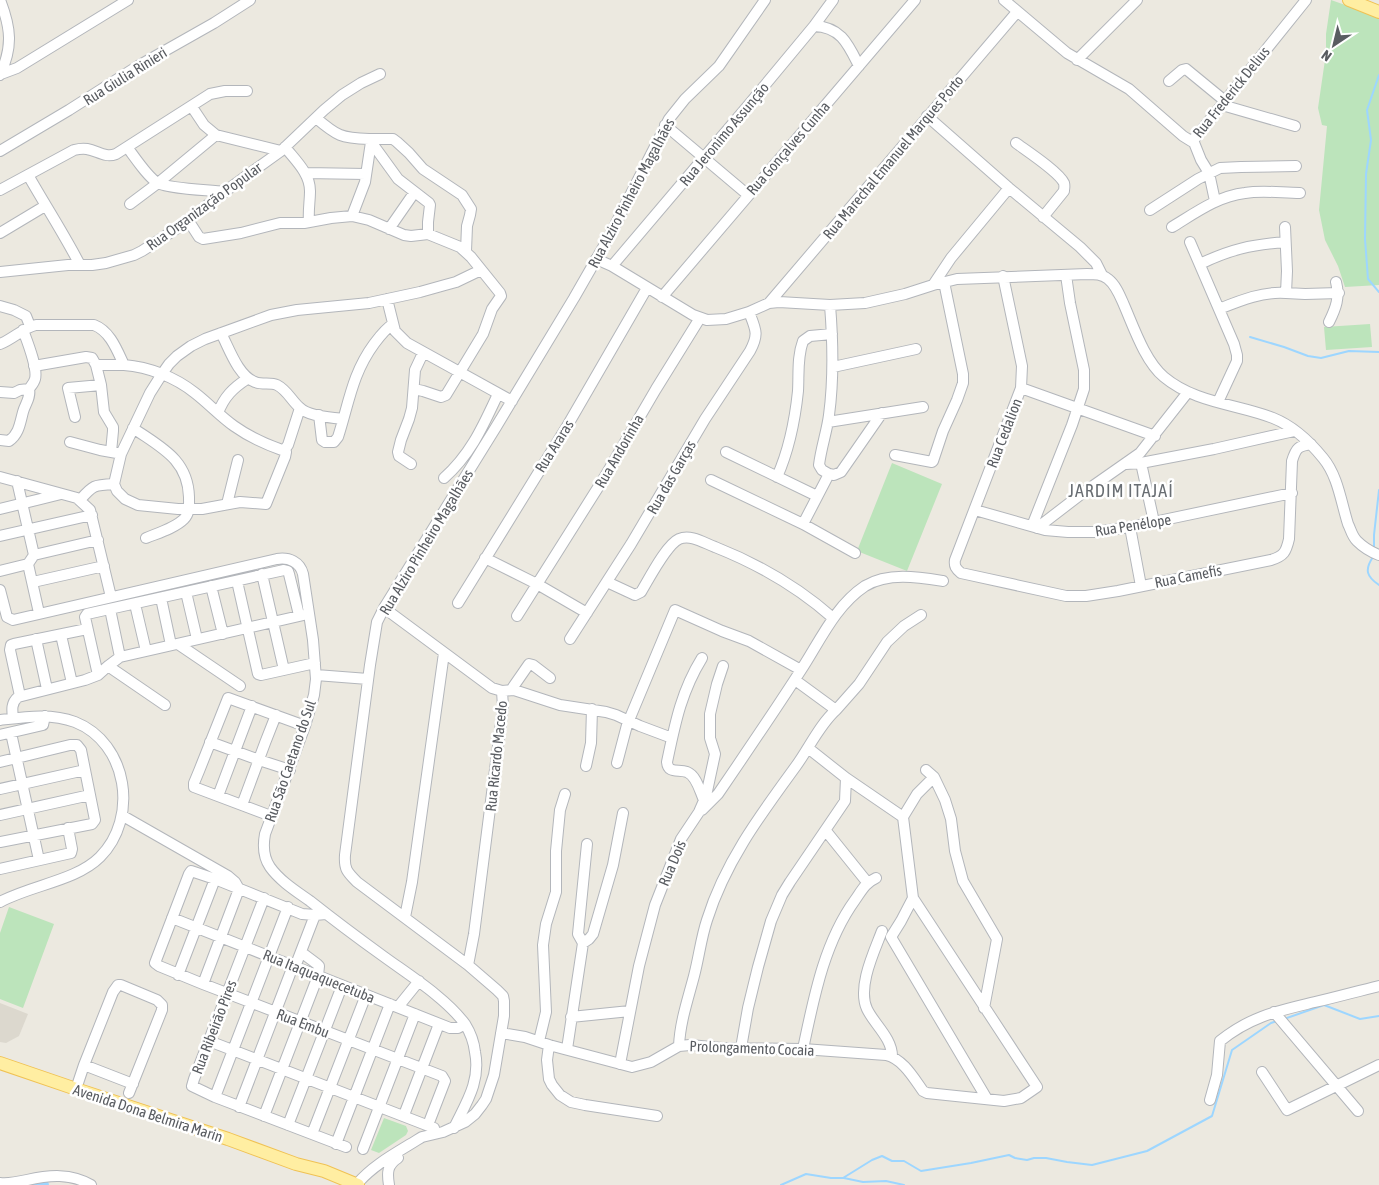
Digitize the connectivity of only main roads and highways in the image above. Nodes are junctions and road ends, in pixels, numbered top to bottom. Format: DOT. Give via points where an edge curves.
graph roads {
  1 [pos="1349,0"];
  2 [pos="1374,7"];
  3 [pos="0,1063"];
  4 [pos="296,1164"];
  5 [pos="339,1185"];
  6 [pos="357,1185"];
  1 -- 2 [label="main road"];
  3 -- 4 [label="main road, Avenida Dona Belmira Marin"];
  4 -- 5 [label="main road, Avenida Dona Belmira Marin"];
  4 -- 6 [label="main road, Avenida Dona Belmira Marin"];
}
